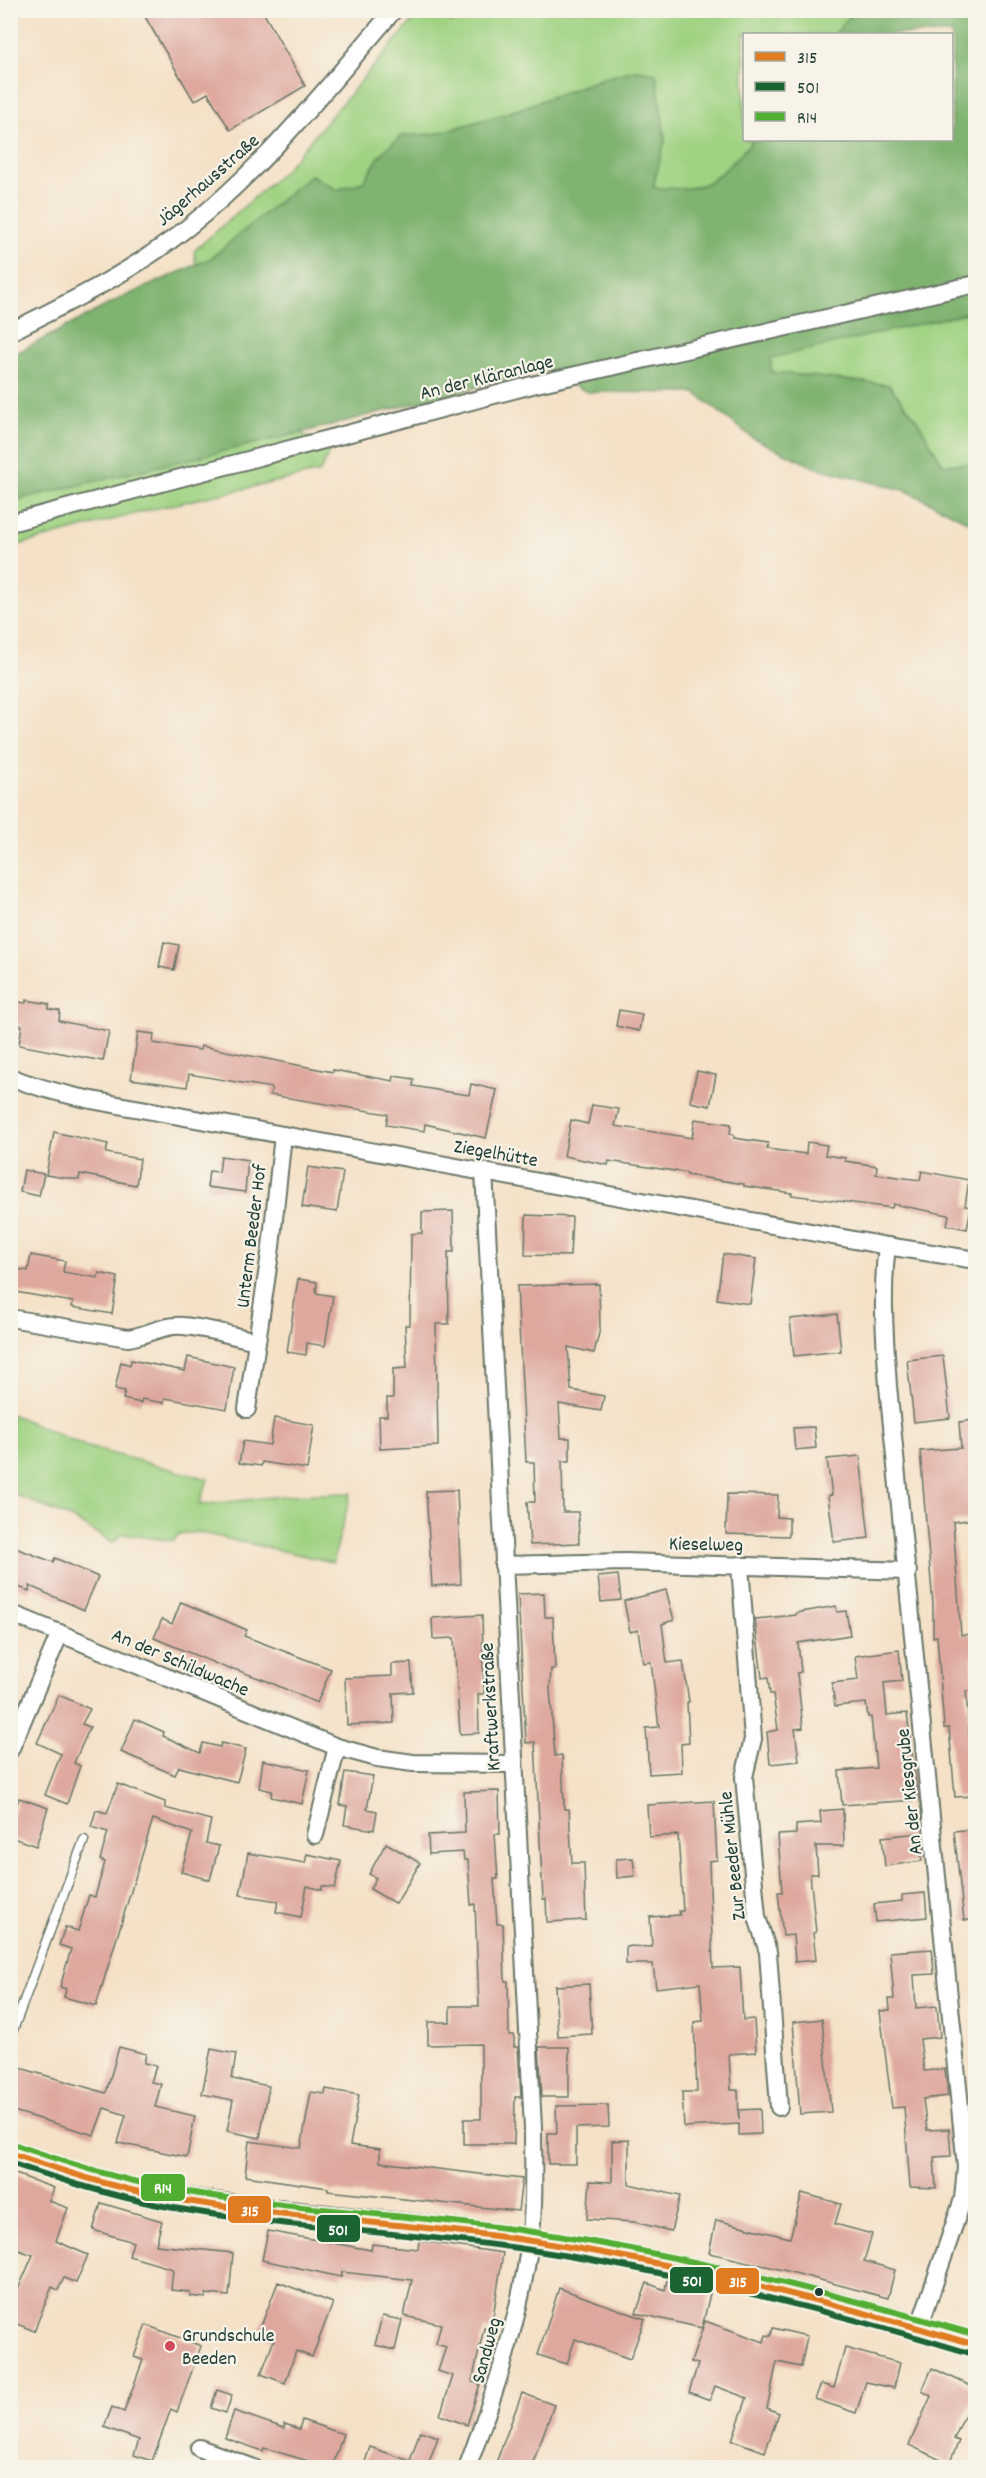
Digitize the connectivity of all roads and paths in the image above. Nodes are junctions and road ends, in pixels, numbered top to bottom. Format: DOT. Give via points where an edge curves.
graph roads {
  1 [pos="394,10"];
  2 [pos="975,284"];
  3 [pos="10,332"];
  4 [pos="10,523"];
  5 [pos="10,1077"];
  6 [pos="283,1135"];
  7 [pos="484,1172"];
  8 [pos="887,1246"];
  9 [pos="975,1260"];
  10 [pos="10,1318"];
  11 [pos="258,1341"];
  12 [pos="247,1409"];
  13 [pos="503,1564"];
  14 [pos="740,1565"];
  15 [pos="908,1571"];
  16 [pos="10,1613"];
  17 [pos="60,1633"];
  18 [pos="337,1747"];
  19 [pos="10,1750"];
  20 [pos="513,1764"];
  21 [pos="315,1835"];
  22 [pos="84,1840"];
  23 [pos="10,2038"];
  24 [pos="779,2107"];
  25 [pos="10,2153"];
  26 [pos="530,2241"];
  27 [pos="919,2328"];
  28 [pos="975,2345"];
  29 [pos="199,2448"];
  30 [pos="254,2468"];
  31 [pos="467,2468"];
  1 -- 3 [label="street, Jägerhausstraße" via="285,137 188,228 138,264"];
  2 -- 4 [label="street, An der Kläranlage" via="532,385"];
  5 -- 6 [label="street, Ziegelhütte" via="78,1096"];
  6 -- 7 [label="street, Ziegelhütte"];
  6 -- 11 [label="street, Unterm Beeder Hof"];
  7 -- 8 [label="street, Ziegelhütte"];
  7 -- 13 [label="street, Kraftwerkstraße"];
  8 -- 9 [label="street, Ziegelhütte"];
  8 -- 15 [label="street, An der Kiesgrube" via="883,1317"];
  10 -- 11 [label="street, Unterm Beeder Hof" via="128,1338 182,1326"];
  11 -- 12 [label="street, Unterm Beeder Hof"];
  13 -- 14 [label="street, Kieselweg"];
  13 -- 20 [label="street, Kraftwerkstraße"];
  14 -- 15 [label="street, Kieselweg"];
  14 -- 24 [label="street, Zur Beeder Mühle" via="753,1739 744,1777 757,1917 768,1952"];
  15 -- 27 [label="street, An der Kiesgrube" via="966,2168 963,2199"];
  16 -- 17 [label="street, An der Schildwache"];
  17 -- 18 [label="street, An der Schildwache"];
  17 -- 19 [label="street"];
  18 -- 20 [label="street, An der Schildwache" via="413,1763"];
  18 -- 21 [label="street"];
  20 -- 26 [label="street, Kraftwerkstraße" via="533,2128"];
  22 -- 23 [label="lane"];
  25 -- 26 [label="street" via="144,2193"];
  26 -- 27 [label="street" via="699,2271"];
  26 -- 31 [label="street, Sandweg" via="498,2387"];
  27 -- 28 [label="street"];
  29 -- 30 [label="street"];
}
